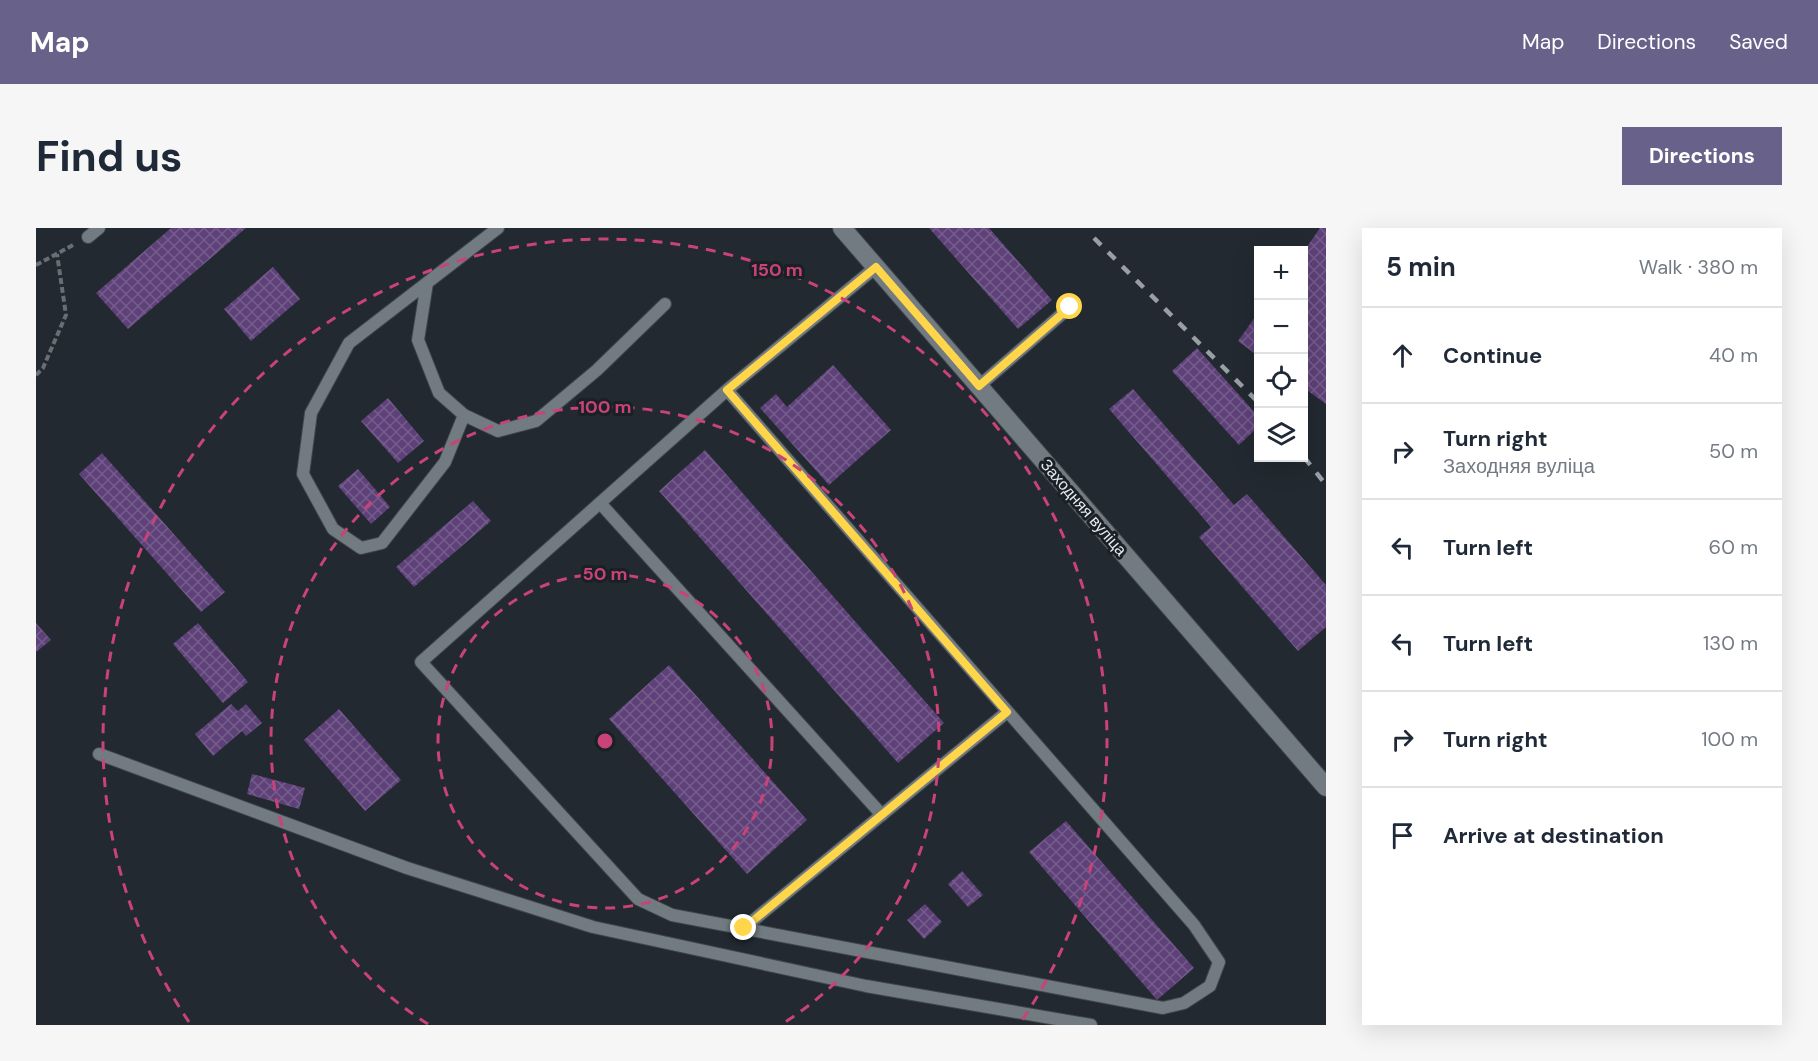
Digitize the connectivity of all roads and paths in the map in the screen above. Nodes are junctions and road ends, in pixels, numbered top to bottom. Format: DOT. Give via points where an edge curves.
graph roads {
  1 [pos="99,228"];
  2 [pos="498,228"];
  3 [pos="842,228"];
  4 [pos="88,237"];
  5 [pos="57,254"];
  6 [pos="36,266"];
  7 [pos="876,267"];
  8 [pos="428,283"];
  9 [pos="665,304"];
  10 [pos="1070,307"];
  11 [pos="36,375"];
  12 [pos="979,386"];
  13 [pos="727,390"];
  14 [pos="464,415"];
  15 [pos="600,503"];
  16 [pos="1007,712"];
  17 [pos="99,754"];
  18 [pos="1326,787"];
  19 [pos="882,815"];
  20 [pos="744,928"];
  21 [pos="1091,1025"];
  1 -- 4 [label="lane"];
  2 -- 8 [label="lane"];
  3 -- 7 [label="street, Заходняя вуліца"];
  4 -- 5 [label="path"];
  5 -- 6 [label="path"];
  5 -- 11 [label="path" via="66,315 43,368"];
  7 -- 12 [label="street, Заходняя вуліца"];
  7 -- 13 [label="lane"];
  8 -- 14 [label="lane" via="418,340 439,393"];
  8 -- 14 [label="lane" via="349,343 311,414 303,474 333,529 362,548 382,543 445,462"];
  9 -- 14 [label="lane" via="597,370 536,421 498,431"];
  10 -- 12 [label="lane"];
  12 -- 18 [label="street, Заходняя вуліца"];
  13 -- 15 [label="lane"];
  13 -- 16 [label="lane"];
  15 -- 19 [label="lane"];
  15 -- 20 [label="lane" via="421,662 638,898 672,915"];
  16 -- 19 [label="lane"];
  16 -- 20 [label="lane" via="1194,925 1219,962 1210,987 1184,1003 1163,1008"];
  17 -- 21 [label="lane" via="407,868 593,927 866,986"];
  19 -- 20 [label="lane"];
}
